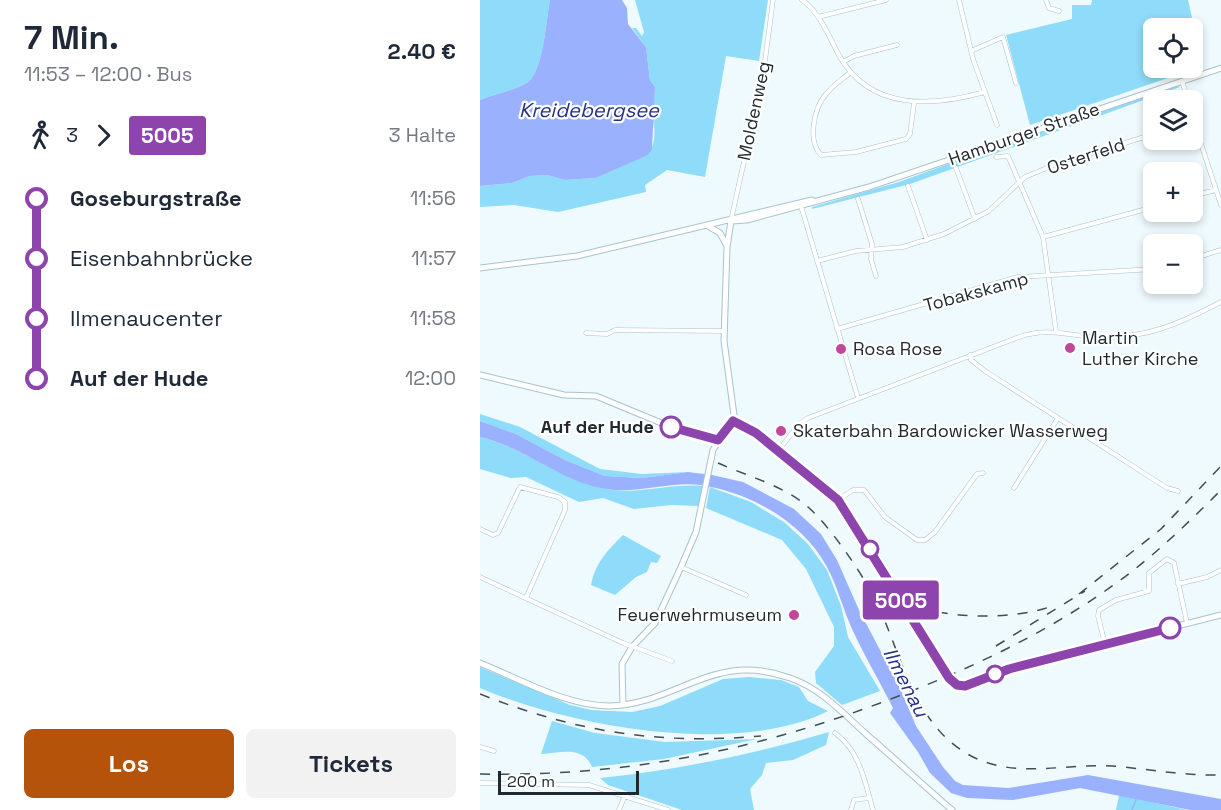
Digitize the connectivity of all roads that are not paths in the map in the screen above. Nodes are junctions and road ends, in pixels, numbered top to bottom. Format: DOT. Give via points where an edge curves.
graph roads {
  1 [pos="773,0"];
  2 [pos="802,0"];
  3 [pos="886,0"];
  4 [pos="959,0"];
  5 [pos="1046,0"];
  6 [pos="1059,11"];
  7 [pos="818,17"];
  8 [pos="897,45"];
  9 [pos="971,51"];
  10 [pos="843,62"];
  11 [pos="1221,68"];
  12 [pos="851,72"];
  13 [pos="1181,81"];
  14 [pos="1016,83"];
  15 [pos="1184,90"];
  16 [pos="985,92"];
  17 [pos="914,103"];
  18 [pos="997,125"];
  19 [pos="1143,137"];
  20 [pos="1203,150"];
  21 [pos="996,157"];
  22 [pos="956,168"];
  23 [pos="1019,181"];
  24 [pos="908,186"];
  25 [pos="1216,190"];
  26 [pos="1203,193"];
  27 [pos="826,199"];
  28 [pos="858,199"];
  29 [pos="1221,205"];
  30 [pos="801,206"];
  31 [pos="1143,210"];
  32 [pos="975,219"];
  33 [pos="731,221"];
  34 [pos="708,226"];
  35 [pos="1042,237"];
  36 [pos="927,240"];
  37 [pos="727,247"];
  38 [pos="871,250"];
  39 [pos="1221,250"];
  40 [pos="1203,256"];
  41 [pos="817,261"];
  42 [pos="480,268"];
  43 [pos="1143,270"];
  44 [pos="1048,275"];
  45 [pos="876,276"];
  46 [pos="1221,302"];
  47 [pos="837,329"];
  48 [pos="724,331"];
  49 [pos="1056,331"];
  50 [pos="586,333"];
  51 [pos="970,356"];
  52 [pos="480,375"];
  53 [pos="858,398"];
  54 [pos="1058,418"];
  55 [pos="733,421"];
  56 [pos="718,440"];
  57 [pos="778,451"];
  58 [pos="983,473"];
  59 [pos="1014,488"];
  60 [pos="1178,491"];
  61 [pos="838,500"];
  62 [pos="480,529"];
  63 [pos="681,567"];
  64 [pos="1221,570"];
  65 [pos="480,577"];
  66 [pos="1178,584"];
  67 [pos="746,595"];
  68 [pos="526,598"];
  69 [pos="1221,615"];
  70 [pos="1187,623"];
  71 [pos="1105,644"];
  72 [pos="632,647"];
  73 [pos="672,661"];
  74 [pos="480,663"];
  75 [pos="623,705"];
  76 [pos="835,733"];
  77 [pos="480,747"];
  78 [pos="494,752"];
  79 [pos="480,783"];
  80 [pos="625,795"];
  81 [pos="869,798"];
  82 [pos="619,810"];
  83 [pos="668,810"];
  84 [pos="851,810"];
  85 [pos="873,810"];
  86 [pos="952,810"];
  1 -- 33 [label="street, Moldenweg" via="763,76"];
  2 -- 7 [label="street"];
  3 -- 7 [label="street"];
  4 -- 9 [label="street"];
  5 -- 6 [label="street" via="1049,8"];
  7 -- 10 [label="street"];
  8 -- 10 [label="street"];
  9 -- 14 [label="street" via="1003,37"];
  9 -- 16 [label="street"];
  10 -- 12 [label="street"];
  11 -- 13 [label="main road, Hamburger Straße"];
  12 -- 17 [label="street" via="872,88"];
  12 -- 17 [label="street" via="824,96 818,109 813,137 821,155 856,152 906,139"];
  13 -- 15 [label="street"];
  13 -- 27 [label="main road, Hamburger Straße" via="911,174"];
  16 -- 17 [label="street" via="943,102"];
  16 -- 18 [label="street"];
  19 -- 23 [label="street, Osterfeld" via="1054,165"];
  20 -- 25 [label="street"];
  21 -- 23 [label="street" via="1008,156"];
  22 -- 32 [label="street"];
  23 -- 32 [label="street" via="989,211"];
  23 -- 35 [label="street"];
  24 -- 36 [label="street"];
  25 -- 26 [label="street"];
  25 -- 29 [label="street"];
  27 -- 30 [label="main road"];
  27 -- 33 [label="main road" via="800,201"];
  28 -- 38 [label="street"];
  30 -- 33 [label="main road"];
  30 -- 41 [label="street"];
  31 -- 35 [label="street"];
  32 -- 36 [label="street"];
  33 -- 34 [label="main road"];
  33 -- 37 [label="main road"];
  34 -- 37 [label="main road" via="720,233"];
  34 -- 42 [label="main road" via="567,258"];
  35 -- 44 [label="street"];
  36 -- 38 [label="street"];
  37 -- 48 [label="main road"];
  38 -- 41 [label="street"];
  38 -- 45 [label="street"];
  39 -- 40 [label="street"];
  41 -- 47 [label="street"];
  43 -- 44 [label="street, Tobakskamp"];
  44 -- 47 [label="street, Tobakskamp" via="1023,276"];
  44 -- 49 [label="street"];
  46 -- 49 [label="street" via="1185,322 1151,333 1103,338"];
  47 -- 53 [label="street"];
  48 -- 50 [label="street"];
  48 -- 55 [label="main road" via="735,408"];
  49 -- 51 [label="street" via="1023,335"];
  51 -- 53 [label="street"];
  51 -- 54 [label="street" via="985,372"];
  52 -- 56 [label="main road" via="564,395 596,396 675,429"];
  53 -- 57 [label="street" via="804,421"];
  54 -- 59 [label="street"];
  54 -- 60 [label="street" via="1167,488"];
  55 -- 56 [label="main road"];
  55 -- 57 [label="main road"];
  56 -- 63 [label="main road" via="693,541"];
  57 -- 61 [label="main road"];
  58 -- 61 [label="street" via="977,474 925,540 917,540 885,517 864,490 853,490"];
  61 -- 71 [label="main road" via="957,685 965,686 1009,669"];
  62 -- 68 [label="street" via="493,535 498,533 520,487 558,497 566,506"];
  63 -- 67 [label="street"];
  63 -- 72 [label="main road" via="655,623"];
  64 -- 66 [label="street"];
  65 -- 68 [label="street"];
  66 -- 70 [label="street"];
  66 -- 71 [label="street" via="1171,560 1167,559 1149,573 1149,591 1116,600 1099,610"];
  68 -- 72 [label="street"];
  69 -- 70 [label="main road"];
  70 -- 71 [label="main road"];
  72 -- 73 [label="street"];
  72 -- 75 [label="main road" via="621,670"];
  74 -- 75 [label="main road" via="578,701"];
  75 -- 86 [label="main road" via="729,670 781,675 802,682 826,699"];
  76 -- 81 [label="street" via="854,752"];
  77 -- 78 [label="street"];
  79 -- 80 [label="street" via="590,785"];
  80 -- 82 [label="street"];
  80 -- 83 [label="street"];
  81 -- 84 [label="street" via="854,800"];
  81 -- 85 [label="street"];
}
